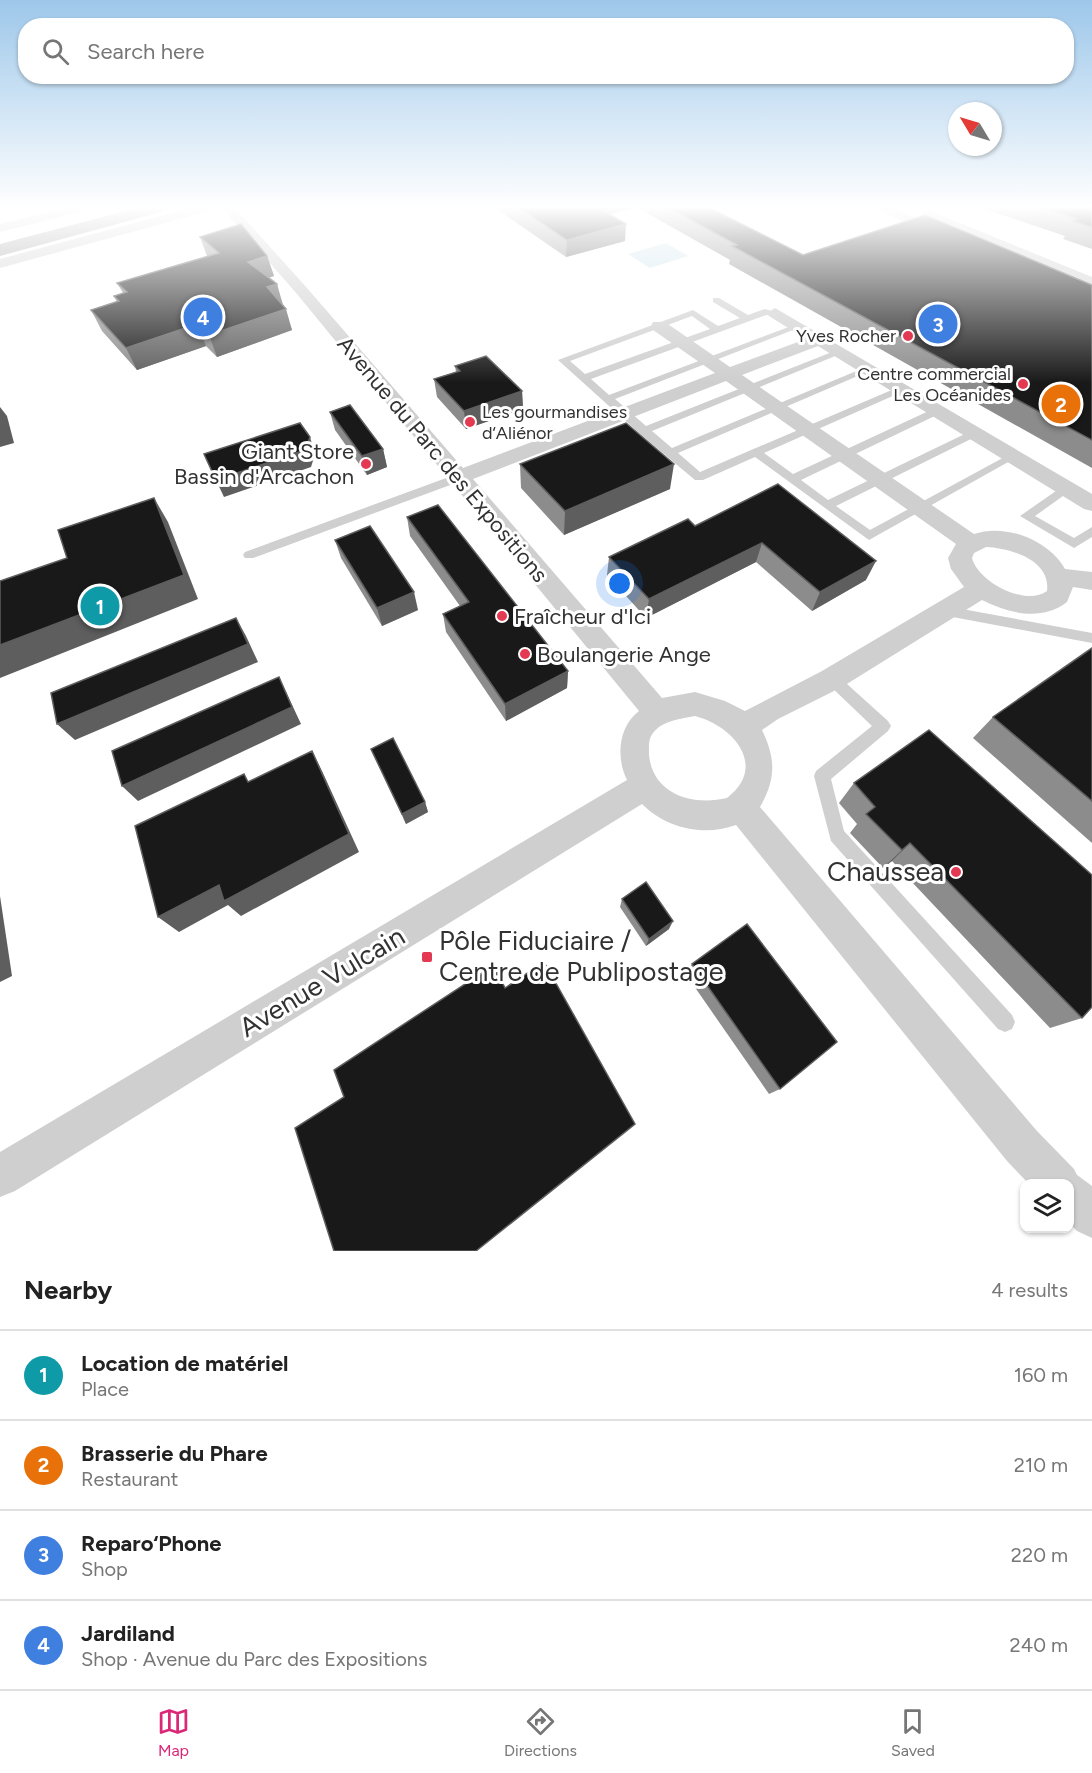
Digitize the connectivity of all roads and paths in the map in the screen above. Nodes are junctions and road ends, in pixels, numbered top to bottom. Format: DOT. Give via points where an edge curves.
graph roads {
  1 [pos="280,266"];
  2 [pos="1017,266"];
  3 [pos="1054,266"];
  4 [pos="1092,282"];
  5 [pos="1060,285"];
  6 [pos="716,300"];
  7 [pos="775,313"];
  8 [pos="748,319"];
  9 [pos="659,326"];
  10 [pos="797,327"];
  11 [pos="718,330"];
  12 [pos="818,340"];
  13 [pos="683,342"];
  14 [pos="840,352"];
  15 [pos="710,361"];
  16 [pos="868,369"];
  17 [pos="729,374"];
  18 [pos="584,378"];
  19 [pos="749,388"];
  20 [pos="901,389"];
  21 [pos="607,399"];
  22 [pos="776,408"];
  23 [pos="937,411"];
  24 [pos="623,414"];
  25 [pos="809,430"];
  26 [pos="643,431"];
  27 [pos="975,433"];
  28 [pos="669,453"];
  29 [pos="757,453"];
  30 [pos="844,455"];
  31 [pos="1014,456"];
  32 [pos="457,478"];
  33 [pos="793,479"];
  34 [pos="880,480"];
  35 [pos="1066,488"];
  36 [pos="1092,504"];
  37 [pos="828,505"];
  38 [pos="920,508"];
  39 [pos="1092,531"];
  40 [pos="971,543"];
  41 [pos="249,555"];
  42 [pos="1059,577"];
  43 [pos="1092,581"];
  44 [pos="980,589"];
  45 [pos="949,606"];
  46 [pos="1092,638"];
  47 [pos="832,679"];
  48 [pos="657,712"];
  49 [pos="744,728"];
  50 [pos="644,786"];
  51 [pos="741,807"];
  52 [pos="1005,1022"];
  53 [pos="0,1176"];
  54 [pos="1054,1179"];
  55 [pos="1074,1198"];
  56 [pos="1092,1216"];
  1 -- 32 [label="street, Avenue du Parc des Expositions"];
  2 -- 5 [label="street"];
  3 -- 4 [label="street"];
  6 -- 8 [label="lane"];
  7 -- 8 [label="lane" via="765,312"];
  7 -- 10 [label="street"];
  8 -- 11 [label="lane"];
  9 -- 11 [label="lane" via="693,313"];
  9 -- 13 [label="street"];
  9 -- 18 [label="lane" via="563,360"];
  10 -- 12 [label="street"];
  10 -- 15 [label="lane"];
  11 -- 13 [label="lane"];
  12 -- 14 [label="street"];
  12 -- 17 [label="street"];
  13 -- 15 [label="street"];
  13 -- 18 [label="lane"];
  14 -- 16 [label="street"];
  14 -- 19 [label="lane"];
  15 -- 17 [label="street"];
  15 -- 21 [label="lane"];
  16 -- 20 [label="street"];
  16 -- 22 [label="lane"];
  17 -- 19 [label="street"];
  17 -- 24 [label="street"];
  18 -- 21 [label="lane"];
  19 -- 22 [label="street"];
  19 -- 26 [label="lane"];
  20 -- 23 [label="street"];
  20 -- 25 [label="lane"];
  21 -- 24 [label="lane"];
  22 -- 25 [label="street"];
  22 -- 28 [label="lane"];
  23 -- 27 [label="street"];
  23 -- 30 [label="lane"];
  24 -- 26 [label="lane"];
  24 -- 32 [label="street"];
  25 -- 29 [label="lane"];
  25 -- 30 [label="street"];
  26 -- 28 [label="lane"];
  27 -- 31 [label="street"];
  27 -- 34 [label="lane"];
  28 -- 29 [label="lane" via="699,477"];
  29 -- 33 [label="lane"];
  30 -- 33 [label="lane"];
  30 -- 34 [label="street"];
  31 -- 35 [label="street"];
  31 -- 38 [label="lane"];
  32 -- 41 [label="lane"];
  32 -- 48 [label="street, Avenue du Parc des Expositions"];
  33 -- 37 [label="lane"];
  34 -- 37 [label="lane"];
  34 -- 38 [label="street"];
  35 -- 36 [label="street"];
  35 -- 39 [label="lane" via="1026,516 1074,544"];
  37 -- 38 [label="lane" via="869,536"];
  38 -- 40 [label="street"];
  40 -- 42 [label="street" via="997,539 1028,548 1052,566"];
  40 -- 44 [label="street" via="960,558 966,573"];
  42 -- 43 [label="street"];
  42 -- 44 [label="street" via="1058,595 1039,605 1009,603"];
  44 -- 45 [label="street"];
  45 -- 46 [label="lane" via="958,613"];
  45 -- 47 [label="street"];
  47 -- 49 [label="street" via="768,711"];
  47 -- 52 [label="lane" via="883,726 822,776 837,835"];
  48 -- 49 [label="street" via="676,705 696,704 715,709"];
  48 -- 50 [label="street" via="636,736 633,754"];
  49 -- 51 [label="street" via="757,750 760,769 756,787"];
  50 -- 51 [label="street" via="664,805 684,814 707,817"];
  50 -- 53 [label="street, Avenue Vulcain"];
  51 -- 54 [label="street" via="1022,1146"];
  55 -- 56 [label="street"];
}
